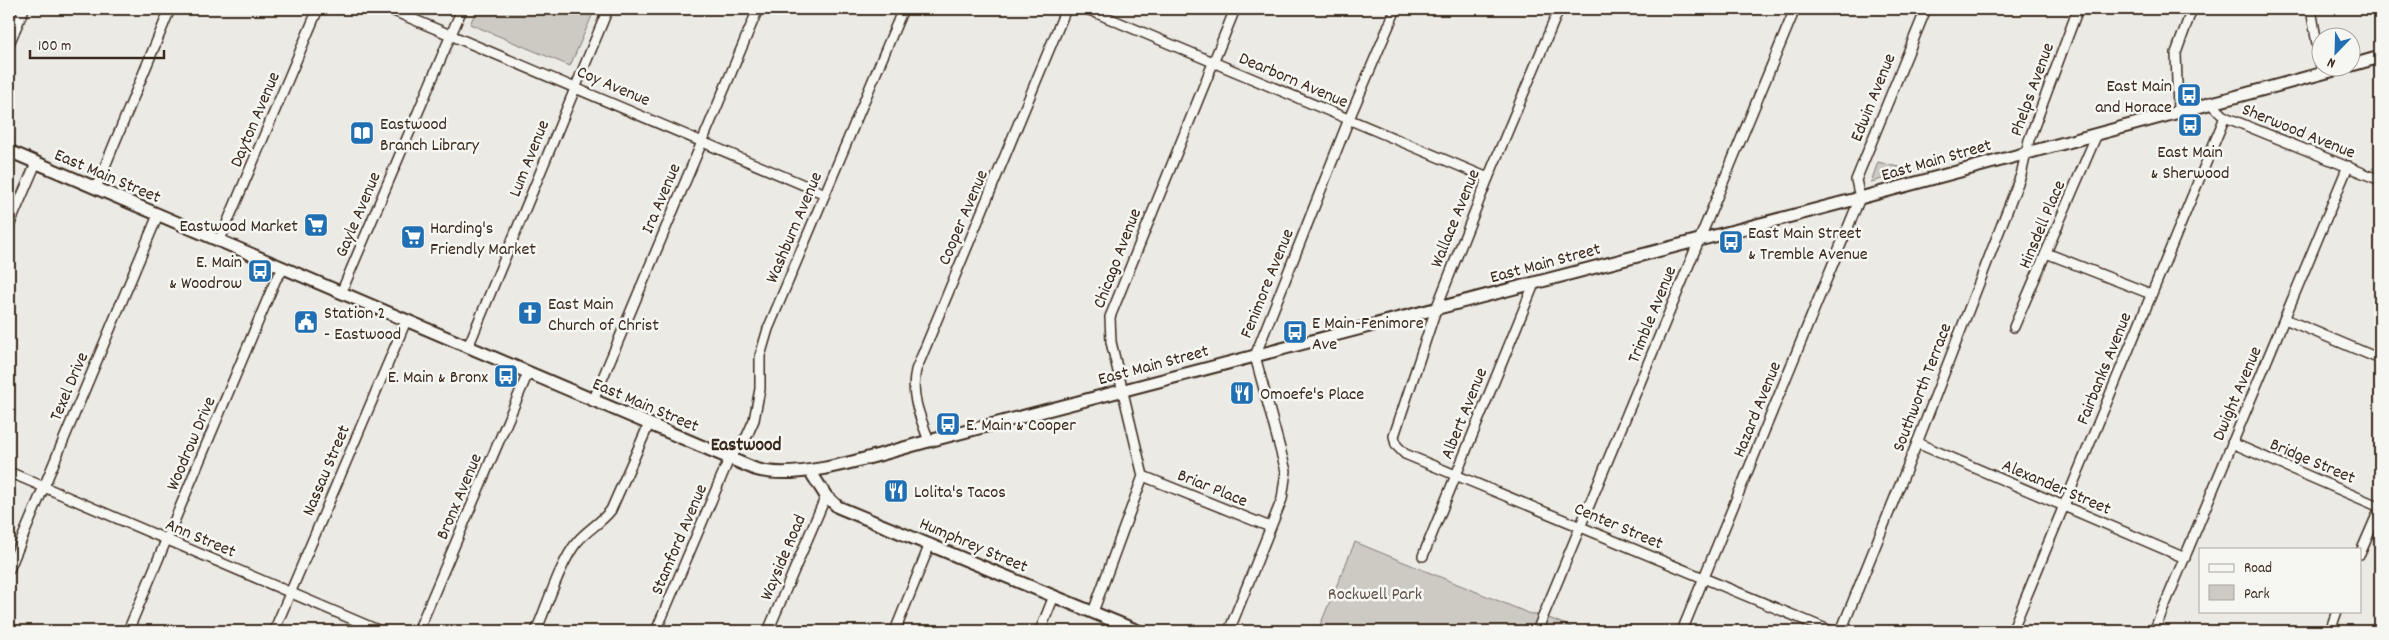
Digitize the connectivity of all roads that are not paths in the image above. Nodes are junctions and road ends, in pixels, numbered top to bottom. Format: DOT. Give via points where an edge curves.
graph roads {
  1 [pos="24,9"];
  2 [pos="170,9"];
  3 [pos="318,9"];
  4 [pos="389,9"];
  5 [pos="462,9"];
  6 [pos="608,9"];
  7 [pos="758,9"];
  8 [pos="903,9"];
  9 [pos="1066,9"];
  10 [pos="1087,9"];
  11 [pos="1235,9"];
  12 [pos="1396,9"];
  13 [pos="1560,9"];
  14 [pos="1795,9"];
  15 [pos="1926,9"];
  16 [pos="2078,9"];
  17 [pos="2192,9"];
  18 [pos="2311,9"];
  19 [pos="2314,28"];
  20 [pos="451,35"];
  21 [pos="9,44"];
  22 [pos="2380,57"];
  23 [pos="1213,62"];
  24 [pos="2362,62"];
  25 [pos="2312,76"];
  26 [pos="575,86"];
  27 [pos="2210,102"];
  28 [pos="2178,111"];
  29 [pos="2224,117"];
  30 [pos="1349,119"];
  31 [pos="2097,134"];
  32 [pos="702,140"];
  33 [pos="9,151"];
  34 [pos="2026,152"];
  35 [pos="36,163"];
  36 [pos="2348,166"];
  37 [pos="1488,178"];
  38 [pos="2380,180"];
  39 [pos="96,188"];
  40 [pos="825,194"];
  41 [pos="1860,198"];
  42 [pos="158,215"];
  43 [pos="9,226"];
  44 [pos="1698,240"];
  45 [pos="219,242"];
  46 [pos="2046,253"];
  47 [pos="284,269"];
  48 [pos="1534,284"];
  49 [pos="341,293"];
  50 [pos="2151,294"];
  51 [pos="1436,309"];
  52 [pos="2285,319"];
  53 [pos="406,321"];
  54 [pos="2014,327"];
  55 [pos="468,347"];
  56 [pos="1255,356"];
  57 [pos="2380,359"];
  58 [pos="528,373"];
  59 [pos="1122,391"];
  60 [pos="593,401"];
  61 [pos="649,424"];
  62 [pos="929,441"];
  63 [pos="1917,443"];
  64 [pos="2232,443"];
  65 [pos="1396,445"];
  66 [pos="729,459"];
  67 [pos="810,471"];
  68 [pos="9,472"];
  69 [pos="1456,475"];
  70 [pos="1143,476"];
  71 [pos="44,486"];
  72 [pos="826,496"];
  73 [pos="2064,506"];
  74 [pos="2380,508"];
  75 [pos="1270,527"];
  76 [pos="1581,527"];
  77 [pos="167,540"];
  78 [pos="930,544"];
  79 [pos="2362,549"];
  80 [pos="1423,556"];
  81 [pos="2184,558"];
  82 [pos="9,570"];
  83 [pos="1704,578"];
  84 [pos="290,593"];
  85 [pos="1054,596"];
  86 [pos="1093,612"];
  87 [pos="2337,612"];
  88 [pos="128,631"];
  89 [pos="274,631"];
  90 [pos="380,631"];
  91 [pos="418,631"];
  92 [pos="536,631"];
  93 [pos="656,631"];
  94 [pos="768,631"];
  95 [pos="895,631"];
  96 [pos="1040,631"];
  97 [pos="1138,631"];
  98 [pos="1229,631"];
  99 [pos="1537,631"];
  100 [pos="1682,631"];
  101 [pos="1832,631"];
  102 [pos="1841,631"];
  103 [pos="2012,631"];
  104 [pos="2154,631"];
  105 [pos="2330,631"];
  1 -- 21 [label="street"];
  2 -- 39 [label="street"];
  3 -- 45 [label="street, Dayton Avenue"];
  4 -- 20 [label="street, Coy Avenue"];
  5 -- 20 [label="street, Gayle Avenue"];
  6 -- 26 [label="street, Lum Avenue"];
  7 -- 32 [label="street, Ira Avenue"];
  8 -- 40 [label="street, Washburn Avenue"];
  9 -- 62 [label="street, Cooper Avenue" via="916,370 914,402"];
  10 -- 23 [label="street, Dearborn Avenue"];
  11 -- 23 [label="street, Chicago Avenue"];
  12 -- 30 [label="street, Fenimore Avenue"];
  13 -- 37 [label="street, Wallace Avenue"];
  14 -- 44 [label="street, Trimble Avenue"];
  15 -- 41 [label="street, Edwin Avenue" via="1856,180"];
  16 -- 34 [label="street, Phelps Avenue"];
  17 -- 28 [label="street" via="2175,58"];
  18 -- 19 [label="street"];
  20 -- 26 [label="street, Coy Avenue"];
  20 -- 49 [label="street, Gayle Avenue"];
  22 -- 24 [label="street"];
  23 -- 30 [label="street, Dearborn Avenue"];
  23 -- 59 [label="street, Chicago Avenue" via="1110,317 1109,330"];
  25 -- 27 [label="street, East Main Street"];
  26 -- 32 [label="street, Coy Avenue"];
  26 -- 55 [label="street, Lum Avenue"];
  27 -- 28 [label="street, East Main Street"];
  27 -- 29 [label="street, Sherwood Avenue"];
  28 -- 31 [label="street, East Main Street"];
  29 -- 36 [label="street, Sherwood Avenue"];
  29 -- 50 [label="street, Fairbanks Avenue"];
  30 -- 37 [label="street, Dearborn Avenue"];
  30 -- 56 [label="street, Fenimore Avenue"];
  31 -- 34 [label="street, East Main Street"];
  31 -- 46 [label="street, Hinsdell Place"];
  32 -- 40 [label="street, Coy Avenue"];
  32 -- 60 [label="street, Ira Avenue"];
  33 -- 35 [label="street, East Main Street"];
  34 -- 41 [label="street, East Main Street"];
  34 -- 63 [label="street, Southworth Terrace" via="2021,175"];
  35 -- 39 [label="street, East Main Street"];
  35 -- 43 [label="street"];
  36 -- 38 [label="street, Sherwood Avenue"];
  36 -- 52 [label="street, Dwight Avenue"];
  37 -- 51 [label="street, Wallace Avenue"];
  39 -- 42 [label="street, East Main Street"];
  40 -- 66 [label="street, Washburn Avenue" via="768,329 760,356 760,389 754,420 747,436"];
  41 -- 44 [label="street, East Main Street"];
  41 -- 83 [label="street, Hazard Avenue"];
  42 -- 45 [label="street, East Main Street"];
  42 -- 71 [label="street, Texel Drive"];
  44 -- 48 [label="street, East Main Street"];
  44 -- 76 [label="street, Trimble Avenue"];
  45 -- 47 [label="street, East Main Street"];
  46 -- 50 [label="street"];
  46 -- 54 [label="street, Hinsdell Place"];
  47 -- 49 [label="street, East Main Street"];
  47 -- 77 [label="street, Woodrow Drive" via="276,279"];
  48 -- 51 [label="street, East Main Street"];
  48 -- 69 [label="street, Albert Avenue"];
  49 -- 53 [label="street, East Main Street"];
  50 -- 73 [label="street, Fairbanks Avenue"];
  51 -- 56 [label="street, East Main Street"];
  51 -- 65 [label="street, Wallace Avenue" via="1394,436"];
  52 -- 57 [label="street"];
  52 -- 64 [label="street, Dwight Avenue"];
  53 -- 55 [label="street, East Main Street"];
  53 -- 84 [label="street, Nassau Street"];
  55 -- 58 [label="street, East Main Street"];
  56 -- 59 [label="street, East Main Street"];
  56 -- 75 [label="street, Fenimore Avenue" via="1286,471 1282,499"];
  58 -- 60 [label="street, East Main Street"];
  58 -- 91 [label="street, Bronx Avenue"];
  59 -- 62 [label="street, East Main Street"];
  59 -- 70 [label="street, Chicago Avenue"];
  60 -- 61 [label="street, East Main Street"];
  61 -- 66 [label="street, East Main Street"];
  61 -- 92 [label="street" via="611,510 580,538 569,553"];
  62 -- 67 [label="street, East Main Street"];
  63 -- 73 [label="street, Alexander Street"];
  63 -- 102 [label="street, Southworth Terrace"];
  64 -- 74 [label="street, Bridge Street"];
  64 -- 81 [label="street, Dwight Avenue"];
  65 -- 69 [label="street, Center Street" via="1405,454"];
  66 -- 67 [label="street, East Main Street" via="771,473"];
  66 -- 93 [label="street, Stamford Avenue"];
  67 -- 72 [label="street, Humphrey Street"];
  68 -- 71 [label="street, Ann Street"];
  69 -- 76 [label="street, Center Street"];
  69 -- 80 [label="street, Albert Avenue"];
  70 -- 75 [label="street, Briar Place"];
  70 -- 86 [label="street"];
  71 -- 77 [label="street, Ann Street"];
  71 -- 82 [label="street, Texel Drive"];
  72 -- 78 [label="street, Humphrey Street" via="838,507"];
  72 -- 94 [label="street, Wayside Road"];
  73 -- 81 [label="street, Alexander Street"];
  73 -- 103 [label="street, Fairbanks Avenue"];
  74 -- 79 [label="street"];
  75 -- 98 [label="street, Fenimore Avenue"];
  76 -- 83 [label="street, Center Street"];
  76 -- 99 [label="street, Trimble Avenue"];
  77 -- 84 [label="street, Ann Street"];
  77 -- 88 [label="street, Woodrow Drive"];
  78 -- 85 [label="street, Humphrey Street"];
  78 -- 95 [label="street"];
  81 -- 104 [label="street, Dwight Avenue"];
  83 -- 100 [label="street, Hazard Avenue"];
  83 -- 101 [label="street, Center Street"];
  84 -- 89 [label="street, Nassau Street"];
  84 -- 90 [label="street, Ann Street"];
  85 -- 86 [label="street, Humphrey Street"];
  85 -- 96 [label="street"];
  86 -- 97 [label="street, Humphrey Street"];
  87 -- 105 [label="street"];
}
